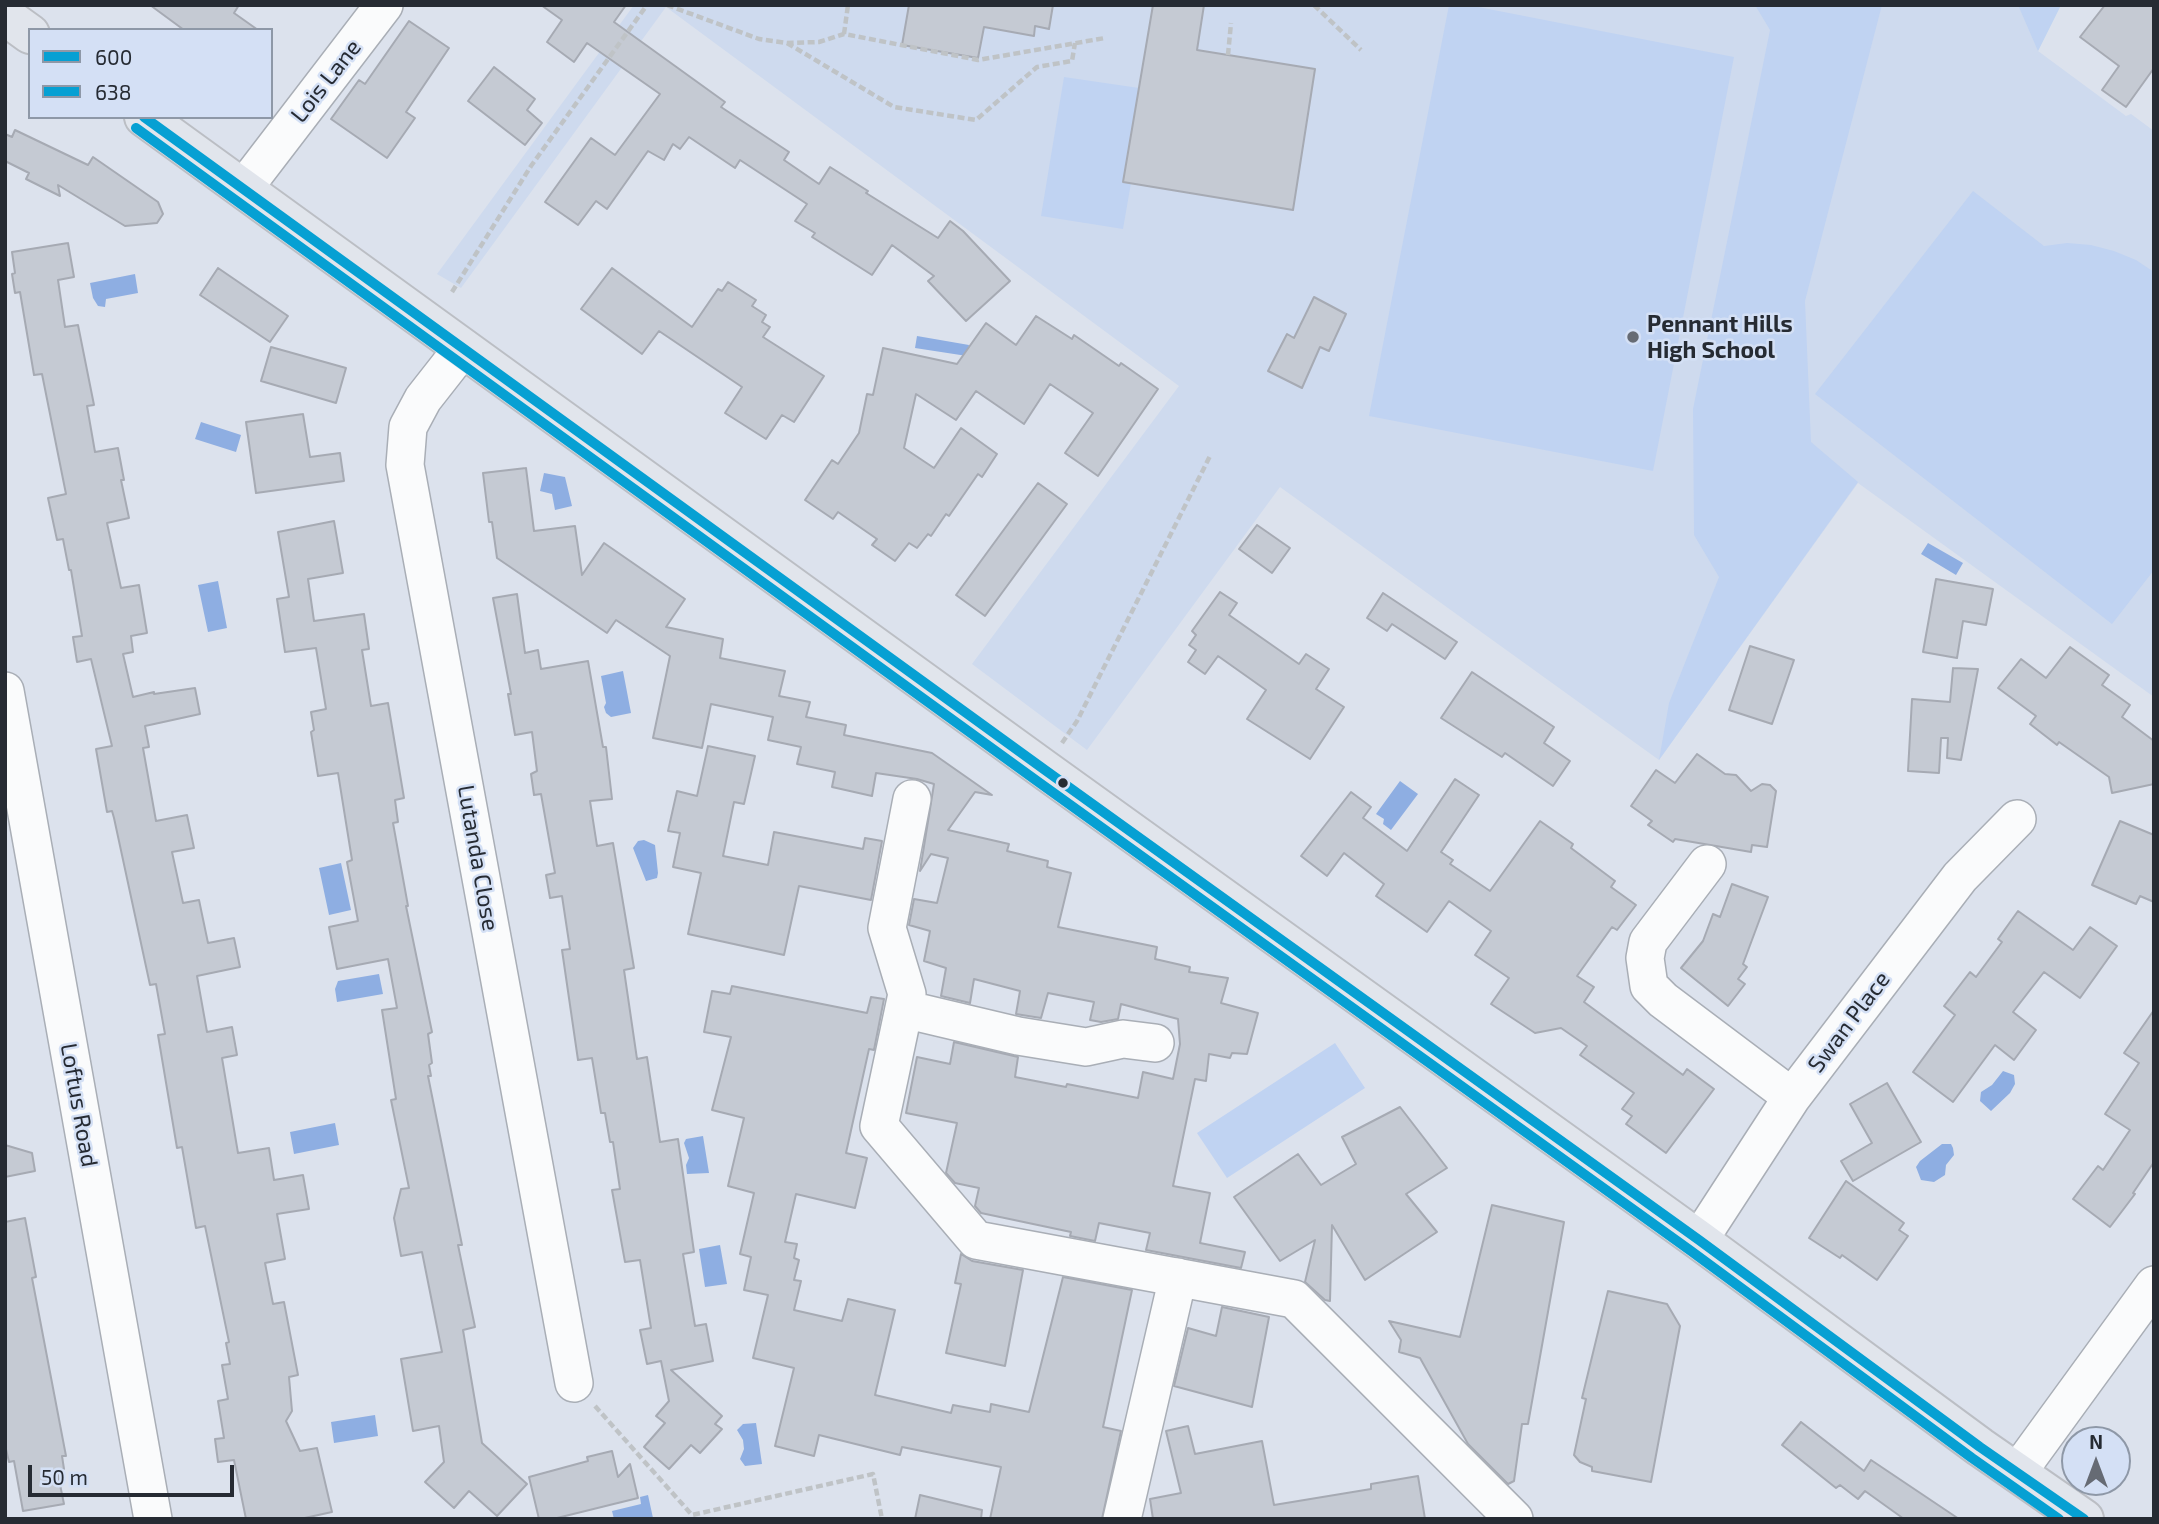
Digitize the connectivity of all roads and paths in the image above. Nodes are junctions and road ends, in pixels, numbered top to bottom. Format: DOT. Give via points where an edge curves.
graph roads {
  1 [pos="384,5"];
  2 [pos="647,5"];
  3 [pos="667,5"];
  4 [pos="848,5"];
  5 [pos="1314,5"];
  6 [pos="5,16"];
  7 [pos="1231,23"];
  8 [pos="28,33"];
  9 [pos="845,34"];
  10 [pos="1105,38"];
  11 [pos="787,43"];
  12 [pos="1075,43"];
  13 [pos="1361,50"];
  14 [pos="1228,55"];
  15 [pos="147,119"];
  16 [pos="243,189"];
  17 [pos="452,292"];
  18 [pos="463,348"];
  19 [pos="1211,454"];
  20 [pos="5,691"];
  21 [pos="1045,770"];
  22 [pos="912,799"];
  23 [pos="2017,819"];
  24 [pos="1707,864"];
  25 [pos="904,1009"];
  26 [pos="1155,1044"];
  27 [pos="1791,1097"];
  28 [pos="1699,1240"];
  29 [pos="1178,1277"];
  30 [pos="2154,1285"];
  31 [pos="574,1383"];
  32 [pos="2017,1473"];
  33 [pos="153,1519"];
  34 [pos="882,1519"];
  35 [pos="1122,1519"];
  36 [pos="1514,1519"];
  37 [pos="2084,1519"];
  1 -- 16 [label="street, Lois Lane"];
  2 -- 17 [label="path" via="531,166"];
  3 -- 11 [label="path" via="759,39"];
  4 -- 9 [label="path"];
  5 -- 13 [label="path"];
  6 -- 8 [label="main road"];
  7 -- 14 [label="path"];
  9 -- 11 [label="path"];
  9 -- 12 [label="path" via="978,60"];
  10 -- 12 [label="path"];
  11 -- 12 [label="path" via="894,107 976,120 1037,67 1072,61"];
  15 -- 16 [label="main road"];
  16 -- 18 [label="main road"];
  18 -- 21 [label="main road"];
  18 -- 31 [label="street, Lutanda Close" via="423,399 408,428 405,465"];
  19 -- 21 [label="path" via="1077,721"];
  20 -- 33 [label="street, Loftus Road"];
  21 -- 28 [label="main road"];
  22 -- 25 [label="street" via="887,928 907,995"];
  23 -- 27 [label="street, Swan Place" via="1960,877"];
  24 -- 27 [label="street" via="1648,942 1649,986"];
  25 -- 26 [label="street" via="1086,1047 1122,1039"];
  25 -- 29 [label="street" via="879,1126 976,1240"];
  27 -- 28 [label="street, Swan Place"];
  28 -- 32 [label="main road"];
  29 -- 35 [label="street"];
  29 -- 36 [label="street" via="1294,1299"];
  30 -- 32 [label="street"];
  31 -- 34 [label="path" via="692,1515 873,1474"];
  32 -- 37 [label="main road"];
}
